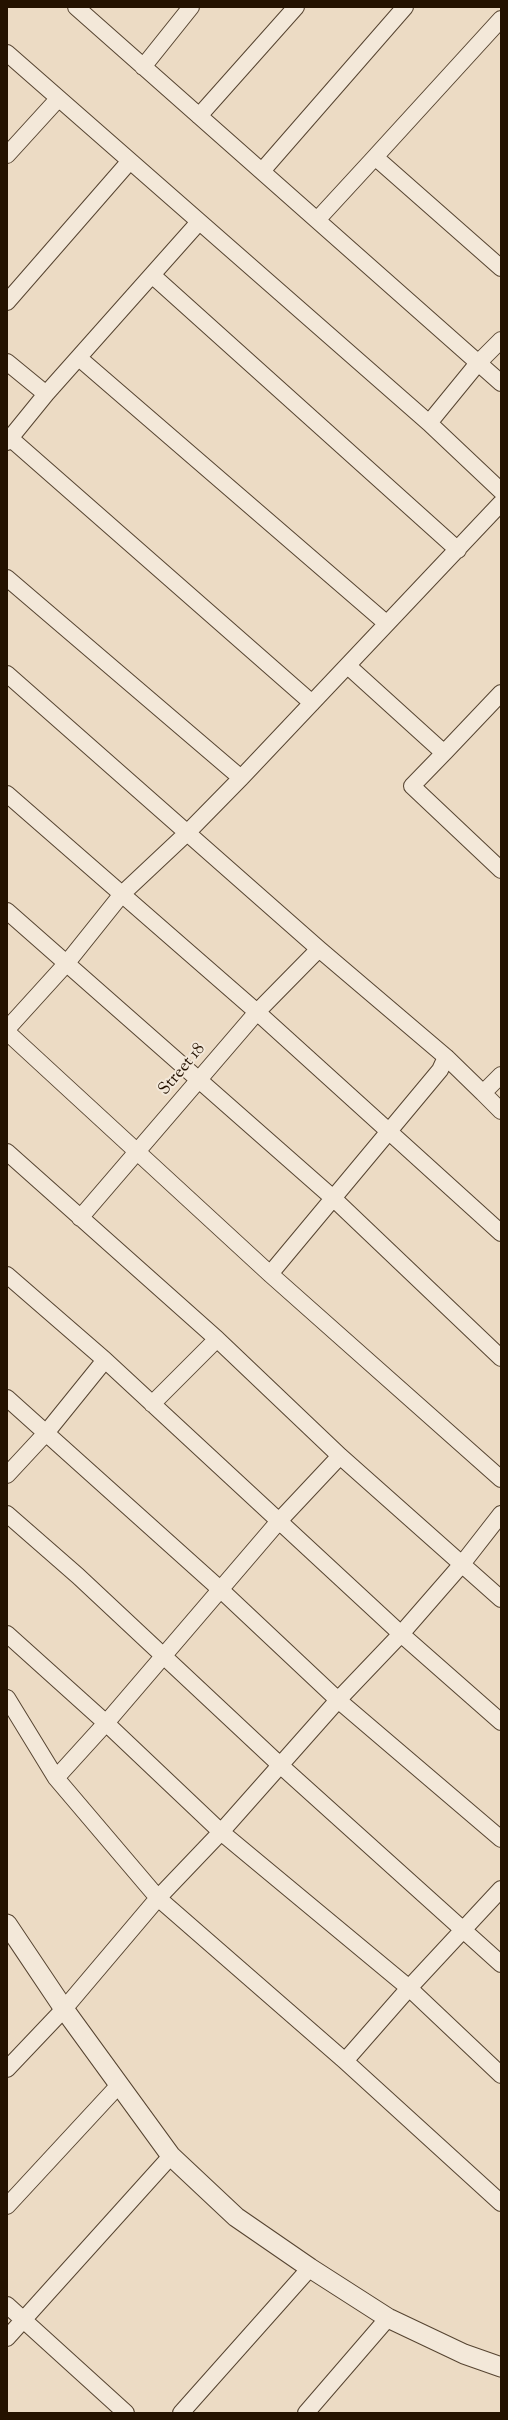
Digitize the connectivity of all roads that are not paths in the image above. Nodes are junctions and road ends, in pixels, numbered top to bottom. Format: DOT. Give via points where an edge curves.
graph roads {
  1 [pos="76,7"];
  2 [pos="191,7"];
  3 [pos="296,7"];
  4 [pos="405,7"];
  5 [pos="499,23"];
  6 [pos="7,53"];
  7 [pos="143,67"];
  8 [pos="58,99"];
  9 [pos="199,116"];
  10 [pos="7,155"];
  11 [pos="375,157"];
  12 [pos="130,162"];
  13 [pos="262,172"];
  14 [pos="317,220"];
  15 [pos="199,222"];
  16 [pos="501,268"];
  17 [pos="152,275"];
  18 [pos="7,302"];
  19 [pos="501,340"];
  20 [pos="79,358"];
  21 [pos="7,362"];
  22 [pos="478,363"];
  23 [pos="501,384"];
  24 [pos="46,394"];
  25 [pos="429,423"];
  26 [pos="8,440"];
  27 [pos="501,491"];
  28 [pos="501,503"];
  29 [pos="458,550"];
  30 [pos="7,578"];
  31 [pos="386,623"];
  32 [pos="348,666"];
  33 [pos="7,674"];
  34 [pos="501,692"];
  35 [pos="312,703"];
  36 [pos="444,753"];
  37 [pos="240,778"];
  38 [pos="7,794"];
  39 [pos="187,833"];
  40 [pos="501,870"];
  41 [pos="122,894"];
  42 [pos="7,911"];
  43 [pos="319,949"];
  44 [pos="66,964"];
  45 [pos="257,1012"];
  46 [pos="7,1029"];
  47 [pos="7,1032"];
  48 [pos="446,1057"];
  49 [pos="501,1075"];
  50 [pos="200,1080"];
  51 [pos="483,1093"];
  52 [pos="501,1111"];
  53 [pos="390,1131"];
  54 [pos="7,1152"];
  55 [pos="138,1153"];
  56 [pos="333,1198"];
  57 [pos="80,1218"];
  58 [pos="501,1233"];
  59 [pos="270,1274"];
  60 [pos="7,1275"];
  61 [pos="217,1339"];
  62 [pos="501,1358"];
  63 [pos="105,1360"];
  64 [pos="7,1398"];
  65 [pos="152,1404"];
  66 [pos="46,1433"];
  67 [pos="340,1456"];
  68 [pos="7,1475"];
  69 [pos="501,1479"];
  70 [pos="7,1514"];
  71 [pos="501,1514"];
  72 [pos="279,1521"];
  73 [pos="462,1564"];
  74 [pos="221,1590"];
  75 [pos="501,1599"];
  76 [pos="7,1634"];
  77 [pos="401,1634"];
  78 [pos="163,1656"];
  79 [pos="7,1698"];
  80 [pos="338,1700"];
  81 [pos="501,1722"];
  82 [pos="106,1723"];
  83 [pos="280,1765"];
  84 [pos="56,1778"];
  85 [pos="221,1832"];
  86 [pos="501,1839"];
  87 [pos="501,1889"];
  88 [pos="158,1898"];
  89 [pos="463,1930"];
  90 [pos="10,1935"];
  91 [pos="501,1964"];
  92 [pos="409,1988"];
  93 [pos="64,2009"];
  94 [pos="345,2061"];
  95 [pos="7,2069"];
  96 [pos="501,2075"];
  97 [pos="119,2085"];
  98 [pos="171,2156"];
  99 [pos="501,2204"];
  100 [pos="7,2206"];
  101 [pos="310,2268"];
  102 [pos="7,2305"];
  103 [pos="388,2318"];
  104 [pos="23,2320"];
  105 [pos="7,2338"];
  106 [pos="501,2367"];
  107 [pos="126,2413"];
  108 [pos="181,2413"];
  109 [pos="306,2413"];
  1 -- 7 [label="street"];
  2 -- 7 [label="street"];
  3 -- 9 [label="street"];
  4 -- 13 [label="street"];
  5 -- 11 [label="street"];
  6 -- 8 [label="street"];
  7 -- 9 [label="street"];
  8 -- 10 [label="street"];
  8 -- 12 [label="street"];
  9 -- 13 [label="street"];
  11 -- 14 [label="street"];
  11 -- 16 [label="street"];
  12 -- 15 [label="street"];
  12 -- 18 [label="street"];
  13 -- 14 [label="street"];
  14 -- 22 [label="street"];
  15 -- 17 [label="street"];
  15 -- 25 [label="street"];
  17 -- 20 [label="street"];
  17 -- 29 [label="street"];
  19 -- 22 [label="street"];
  20 -- 24 [label="street"];
  20 -- 31 [label="street"];
  21 -- 24 [label="street"];
  22 -- 23 [label="street"];
  22 -- 25 [label="street"];
  24 -- 26 [label="street"];
  25 -- 27 [label="street"];
  26 -- 35 [label="street"];
  28 -- 29 [label="street"];
  29 -- 31 [label="street"];
  30 -- 37 [label="street"];
  31 -- 32 [label="street"];
  32 -- 35 [label="street"];
  32 -- 36 [label="street"];
  33 -- 39 [label="street"];
  34 -- 36 [label="street"];
  35 -- 37 [label="street"];
  36 -- 40 [label="street" via="412,786"];
  37 -- 39 [label="street"];
  38 -- 41 [label="street"];
  39 -- 41 [label="street"];
  39 -- 43 [label="street"];
  41 -- 44 [label="street"];
  41 -- 45 [label="street"];
  42 -- 44 [label="street"];
  43 -- 45 [label="street, Street 18"];
  43 -- 48 [label="street"];
  44 -- 46 [label="street"];
  44 -- 50 [label="street"];
  45 -- 50 [label="street, Street 18"];
  45 -- 53 [label="street"];
  47 -- 55 [label="street"];
  48 -- 51 [label="street"];
  48 -- 53 [label="street" via="440,1070"];
  49 -- 51 [label="street"];
  50 -- 55 [label="street, Street 18"];
  50 -- 56 [label="street"];
  51 -- 52 [label="street"];
  53 -- 56 [label="street"];
  53 -- 58 [label="street"];
  54 -- 57 [label="street"];
  55 -- 57 [label="street, Street 18"];
  55 -- 59 [label="street"];
  56 -- 59 [label="street"];
  56 -- 62 [label="street"];
  57 -- 61 [label="street"];
  59 -- 69 [label="street"];
  60 -- 63 [label="street"];
  61 -- 65 [label="street"];
  61 -- 67 [label="street"];
  63 -- 65 [label="street"];
  63 -- 66 [label="street"];
  64 -- 66 [label="street"];
  65 -- 72 [label="street"];
  66 -- 68 [label="street"];
  66 -- 74 [label="street"];
  67 -- 72 [label="street"];
  67 -- 73 [label="street"];
  70 -- 78 [label="street"];
  71 -- 73 [label="street"];
  72 -- 74 [label="street"];
  72 -- 77 [label="street"];
  73 -- 75 [label="street"];
  73 -- 77 [label="street"];
  74 -- 78 [label="street"];
  74 -- 80 [label="street"];
  76 -- 82 [label="street"];
  77 -- 80 [label="street"];
  77 -- 81 [label="street"];
  78 -- 82 [label="street"];
  78 -- 83 [label="street"];
  79 -- 84 [label="street"];
  80 -- 83 [label="street"];
  80 -- 86 [label="street"];
  82 -- 84 [label="street"];
  82 -- 85 [label="street"];
  83 -- 85 [label="street"];
  83 -- 89 [label="street"];
  84 -- 88 [label="street"];
  85 -- 88 [label="street"];
  85 -- 92 [label="street"];
  87 -- 89 [label="street"];
  88 -- 93 [label="street"];
  88 -- 94 [label="street"];
  89 -- 91 [label="street"];
  89 -- 92 [label="street"];
  90 -- 93 [label="street"];
  92 -- 94 [label="street"];
  92 -- 96 [label="street"];
  93 -- 95 [label="street"];
  93 -- 97 [label="street"];
  94 -- 99 [label="street"];
  97 -- 98 [label="street"];
  97 -- 100 [label="street"];
  98 -- 101 [label="street" via="236,2217"];
  98 -- 104 [label="street"];
  101 -- 103 [label="street"];
  101 -- 108 [label="street"];
  102 -- 104 [label="street"];
  103 -- 106 [label="street" via="464,2354"];
  103 -- 109 [label="street"];
  104 -- 105 [label="street"];
  104 -- 107 [label="street"];
}
